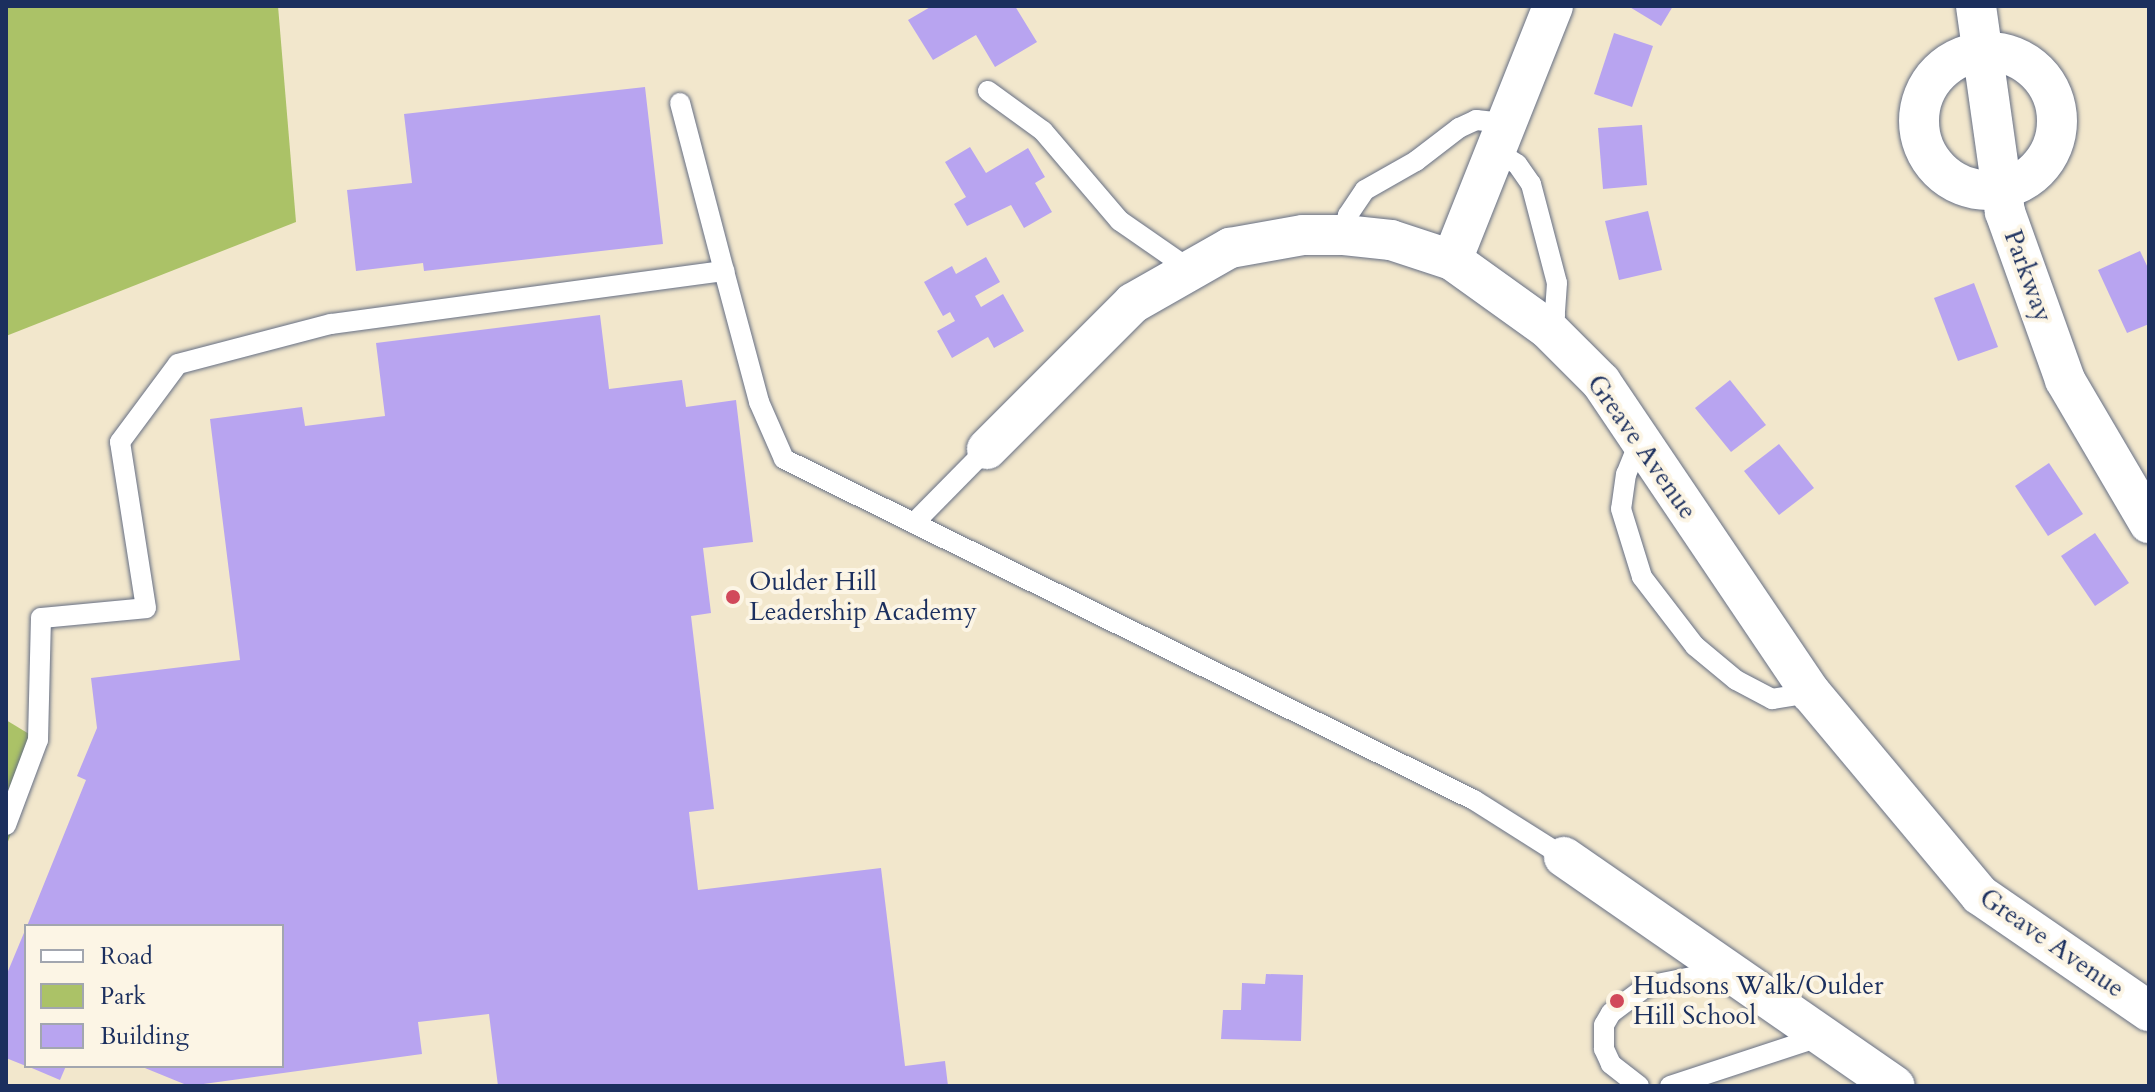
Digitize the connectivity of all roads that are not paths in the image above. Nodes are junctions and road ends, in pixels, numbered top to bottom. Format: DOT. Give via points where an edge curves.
graph roads {
  1 [pos="1553,6"];
  2 [pos="1976,6"];
  3 [pos="1982,52"];
  4 [pos="988,91"];
  5 [pos="680,103"];
  6 [pos="1501,137"];
  7 [pos="2002,190"];
  8 [pos="1344,235"];
  9 [pos="1452,260"];
  10 [pos="1188,268"];
  11 [pos="724,271"];
  12 [pos="1548,329"];
  13 [pos="1640,440"];
  14 [pos="987,449"];
  15 [pos="914,523"];
  16 [pos="2149,523"];
  17 [pos="1811,693"];
  18 [pos="6,825"];
  19 [pos="1564,857"];
  20 [pos="1727,970"];
  21 [pos="2149,1011"];
  22 [pos="1822,1036"];
  23 [pos="1639,1086"];
  24 [pos="1670,1086"];
  25 [pos="1895,1086"];
  1 -- 6 [label="street"];
  2 -- 3 [label="street, Parkway"];
  3 -- 7 [label="street, Parkway"];
  3 -- 7 [label="street" via="2022,61 2038,73 2057,110 2058,130 2041,167"];
  3 -- 7 [label="street" via="1960,57 1927,88 1919,132 1940,172 1959,185"];
  4 -- 10 [label="lane" via="1043,131 1120,221"];
  5 -- 11 [label="lane"];
  6 -- 8 [label="lane" via="1476,120 1459,128 1365,190 1348,215"];
  6 -- 9 [label="street"];
  6 -- 12 [label="lane" via="1531,184 1557,283 1555,315"];
  7 -- 16 [label="street, Parkway" via="2065,380"];
  8 -- 9 [label="street, Greave Avenue" via="1391,240"];
  8 -- 10 [label="street, Greave Avenue" via="1265,240 1230,248"];
  9 -- 12 [label="street, Greave Avenue"];
  10 -- 14 [label="street, Greave Avenue" via="1133,303"];
  11 -- 15 [label="lane" via="759,402 784,459"];
  11 -- 18 [label="lane" via="331,324 178,364 120,442 146,608 41,618 38,740"];
  12 -- 13 [label="street, Greave Avenue" via="1601,382"];
  13 -- 17 [label="street, Greave Avenue"];
  13 -- 17 [label="lane" via="1626,474 1621,509 1642,577 1695,646 1736,680 1772,699"];
  14 -- 15 [label="lane"];
  15 -- 19 [label="lane" via="1467,797"];
  17 -- 21 [label="street, Greave Avenue" via="1980,895"];
  19 -- 20 [label="street"];
  20 -- 22 [label="street"];
  20 -- 23 [label="lane" via="1647,986 1611,1013 1604,1025 1604,1049 1611,1064"];
  22 -- 24 [label="lane"];
  22 -- 25 [label="street"];
}
